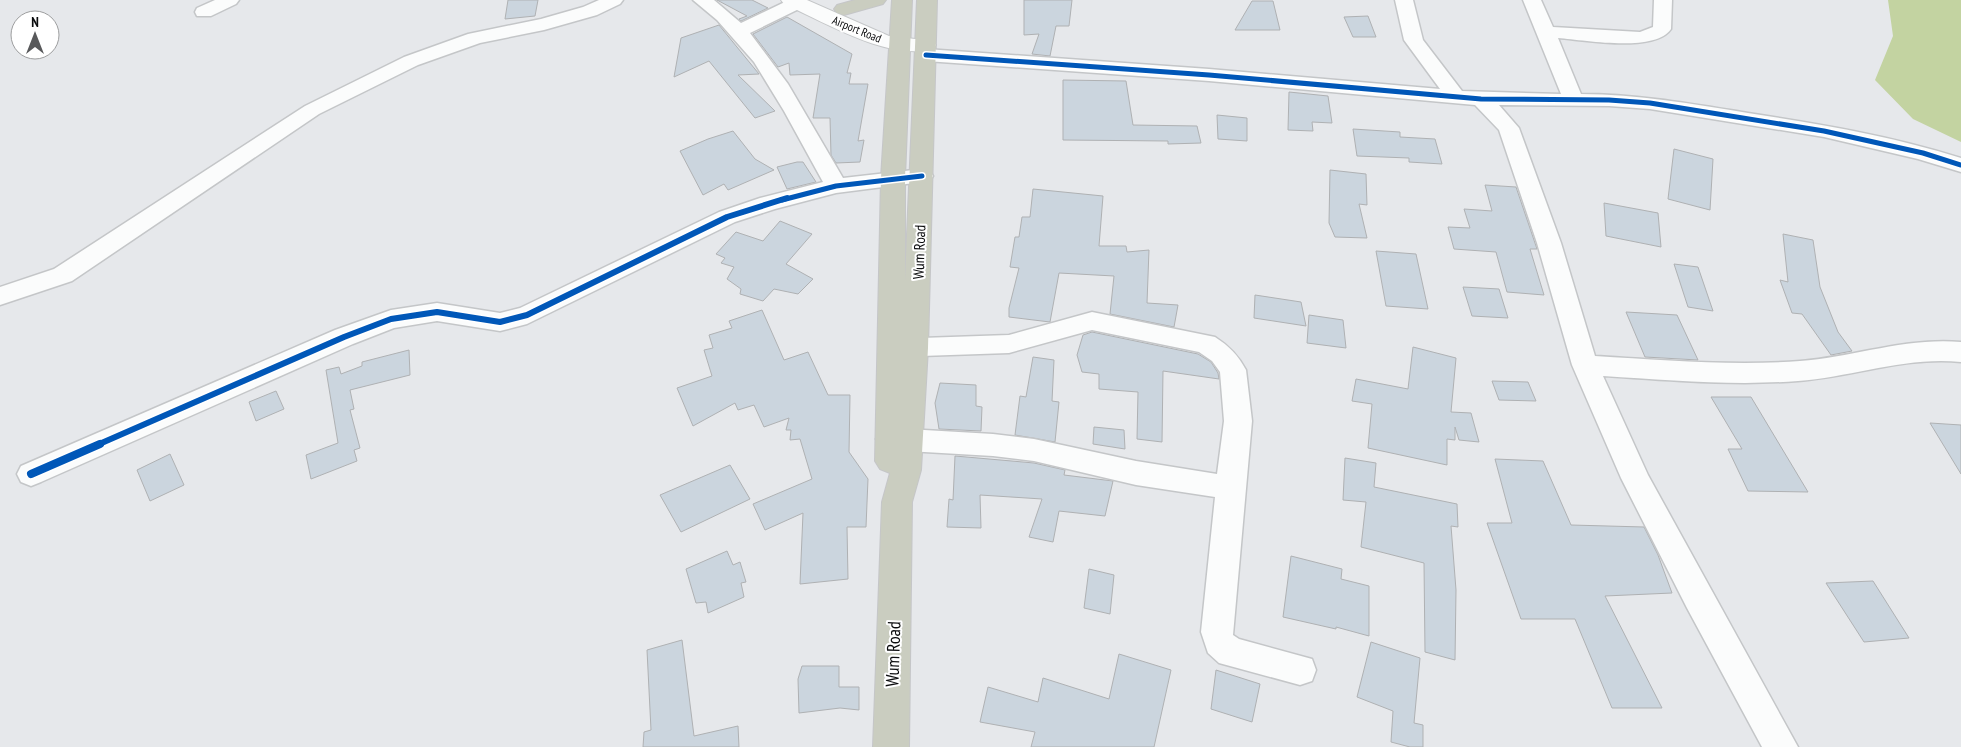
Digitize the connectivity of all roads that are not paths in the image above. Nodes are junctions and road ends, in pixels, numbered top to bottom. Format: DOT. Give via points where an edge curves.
graph roads {
  1 [pos="230,0"];
  2 [pos="614,0"];
  3 [pos="702,0"];
  4 [pos="819,0"];
  5 [pos="876,0"];
  6 [pos="902,0"];
  7 [pos="927,0"];
  8 [pos="1404,0"];
  9 [pos="1532,0"];
  10 [pos="1663,0"];
  11 [pos="794,1"];
  12 [pos="844,9"];
  13 [pos="204,12"];
  14 [pos="739,31"];
  15 [pos="1547,32"];
  16 [pos="900,35"];
  17 [pos="926,42"];
  18 [pos="1455,96"];
  19 [pos="1481,99"];
  20 [pos="1574,100"];
  21 [pos="1544,101"];
  22 [pos="1509,128"];
  23 [pos="1961,165"];
  24 [pos="922,176"];
  25 [pos="893,178"];
  26 [pos="836,186"];
  27 [pos="0,296"];
  28 [pos="903,348"];
  29 [pos="1961,352"];
  30 [pos="1585,365"];
  31 [pos="899,439"];
  32 [pos="31,474"];
  33 [pos="1230,488"];
  34 [pos="1300,670"];
  35 [pos="890,747"];
  36 [pos="1781,747"];
  1 -- 13 [label="street"];
  2 -- 27 [label="street" via="590,11 475,38 411,60 312,110 63,275"];
  3 -- 14 [label="street"];
  4 -- 12 [label="main road, Airport Road"];
  5 -- 12 [label="highway"];
  6 -- 16 [label="highway, Wum Road"];
  7 -- 17 [label="highway, Wum Road"];
  8 -- 18 [label="street" via="1414,40"];
  9 -- 15 [label="street"];
  10 -- 15 [label="street" via="1662,29 1641,38"];
  11 -- 14 [label="street"];
  11 -- 16 [label="main road, Airport Road" via="865,34"];
  12 -- 16 [label="main road, Airport Road"];
  14 -- 26 [label="street" via="759,55"];
  15 -- 20 [label="street"];
  16 -- 17 [label="main road, Airport Road"];
  16 -- 25 [label="highway, Wum Road"];
  17 -- 18 [label="street" via="1219,76"];
  17 -- 24 [label="highway, Wum Road"];
  18 -- 19 [label="street"];
  19 -- 21 [label="street"];
  19 -- 22 [label="street"];
  20 -- 21 [label="street"];
  20 -- 23 [label="street" via="1650,103 1729,115 1824,131"];
  21 -- 22 [label="street"];
  22 -- 30 [label="street" via="1549,243"];
  24 -- 25 [label="street"];
  24 -- 28 [label="highway, Wum Road"];
  25 -- 26 [label="street"];
  25 -- 28 [label="highway, Wum Road"];
  26 -- 32 [label="street" via="727,217 527,315 500,322 437,312 391,319"];
  28 -- 31 [label="highway, Wum Road"];
  28 -- 33 [label="street" via="1009,344 1092,321 1206,344 1221,354 1233,370 1238,421"];
  29 -- 30 [label="street" via="1942,349 1809,369 1732,374"];
  30 -- 36 [label="street" via="1635,478"];
  31 -- 33 [label="street" via="993,444 1034,450 1136,473"];
  31 -- 35 [label="highway, Wum Road" via="906,470 897,502"];
  33 -- 34 [label="street" via="1217,632 1219,643 1230,652"];
}
